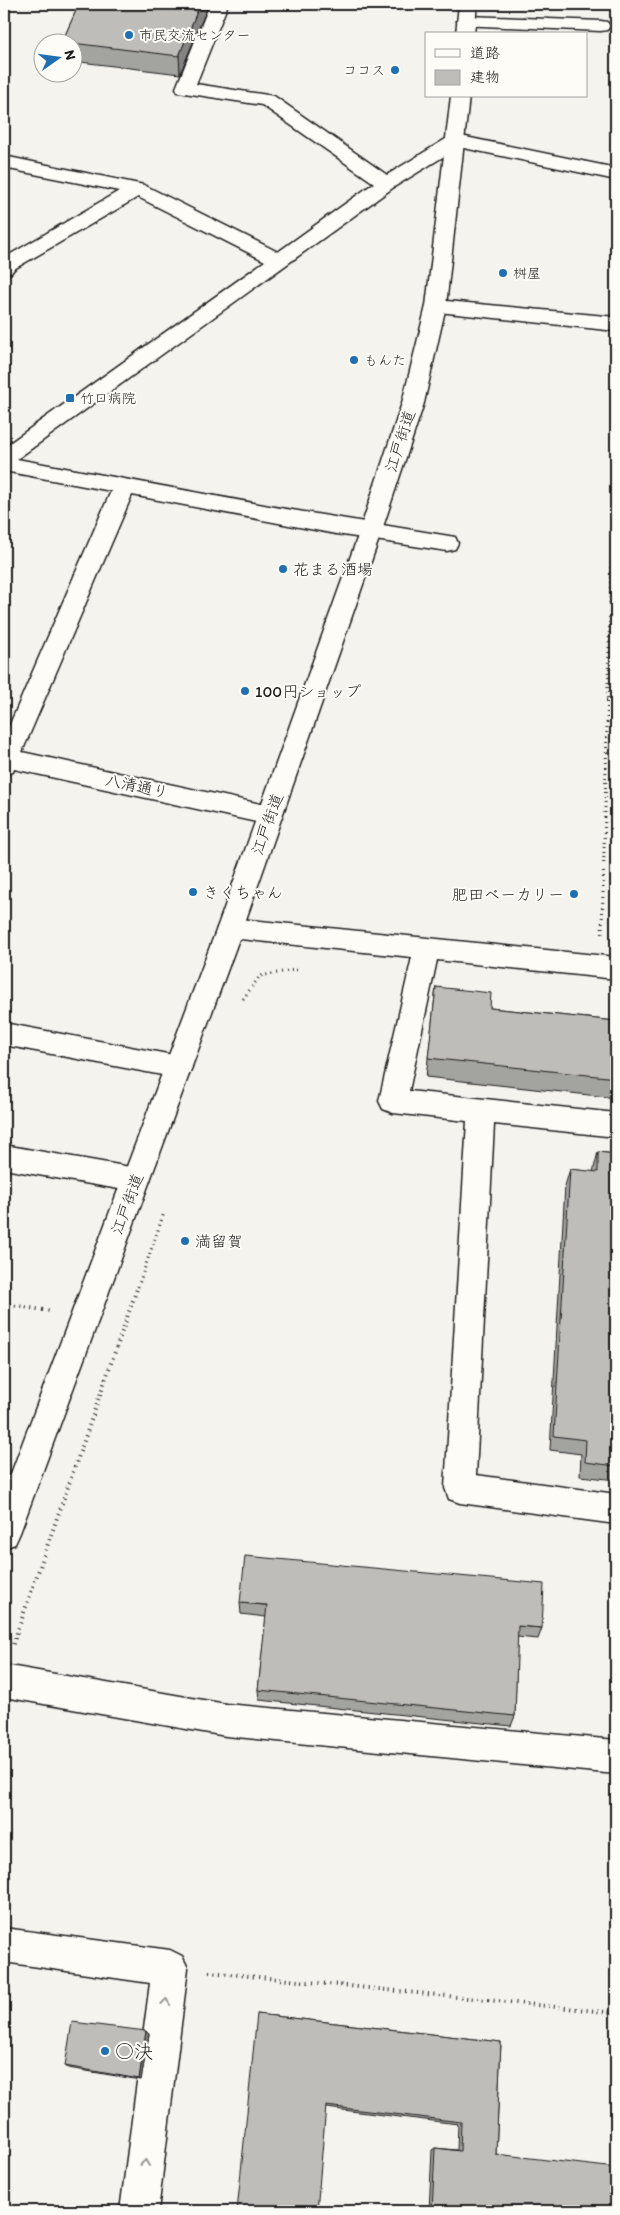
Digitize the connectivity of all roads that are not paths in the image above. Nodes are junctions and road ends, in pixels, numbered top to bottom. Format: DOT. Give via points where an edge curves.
graph roads {
  1 [pos="219,4"];
  2 [pos="466,20"];
  3 [pos="601,26"];
  4 [pos="460,98"];
  5 [pos="456,141"];
  6 [pos="4,162"];
  7 [pos="616,174"];
  8 [pos="387,183"];
  9 [pos="137,189"];
  10 [pos="279,260"];
  11 [pos="4,269"];
  12 [pos="436,306"];
  13 [pos="616,324"];
  14 [pos="4,458"];
  15 [pos="4,464"];
  16 [pos="125,485"];
  17 [pos="370,533"];
  18 [pos="447,543"];
  19 [pos="5,760"];
  20 [pos="270,815"];
  21 [pos="230,928"];
  22 [pos="427,948"];
  23 [pos="609,967"];
  24 [pos="4,1034"];
  25 [pos="178,1067"];
  26 [pos="481,1110"];
  27 [pos="616,1125"];
  28 [pos="4,1157"];
  29 [pos="136,1180"];
  30 [pos="616,1509"];
  31 [pos="4,1533"];
  32 [pos="4,1681"];
  33 [pos="616,1757"];
  34 [pos="4,1945"];
  35 [pos="139,2211"];
  1 -- 8 [label="street" via="185,88 267,100"];
  2 -- 3 [label="street"];
  4 -- 5 [label="street, 江戸街道"];
  5 -- 7 [label="street"];
  5 -- 8 [label="street"];
  5 -- 12 [label="street, 江戸街道"];
  6 -- 9 [label="street"];
  8 -- 10 [label="street"];
  9 -- 10 [label="street"];
  9 -- 11 [label="street"];
  10 -- 14 [label="street"];
  12 -- 13 [label="street"];
  12 -- 17 [label="street, 江戸街道" via="413,403"];
  15 -- 16 [label="street"];
  16 -- 17 [label="street"];
  16 -- 19 [label="street"];
  17 -- 18 [label="street"];
  17 -- 20 [label="street, 江戸街道"];
  19 -- 20 [label="street, 八清通り"];
  20 -- 21 [label="street, 江戸街道"];
  21 -- 22 [label="street"];
  21 -- 25 [label="street, 江戸街道"];
  22 -- 23 [label="street"];
  22 -- 26 [label="street" via="393,1101"];
  24 -- 25 [label="street"];
  25 -- 29 [label="street, 江戸街道"];
  26 -- 27 [label="street"];
  26 -- 30 [label="street" via="460,1488"];
  28 -- 29 [label="street"];
  29 -- 31 [label="street, 江戸街道"];
  32 -- 33 [label="street" via="226,1720"];
  35 -- 34 [label="street, one-way" via="170,1968"];
}
